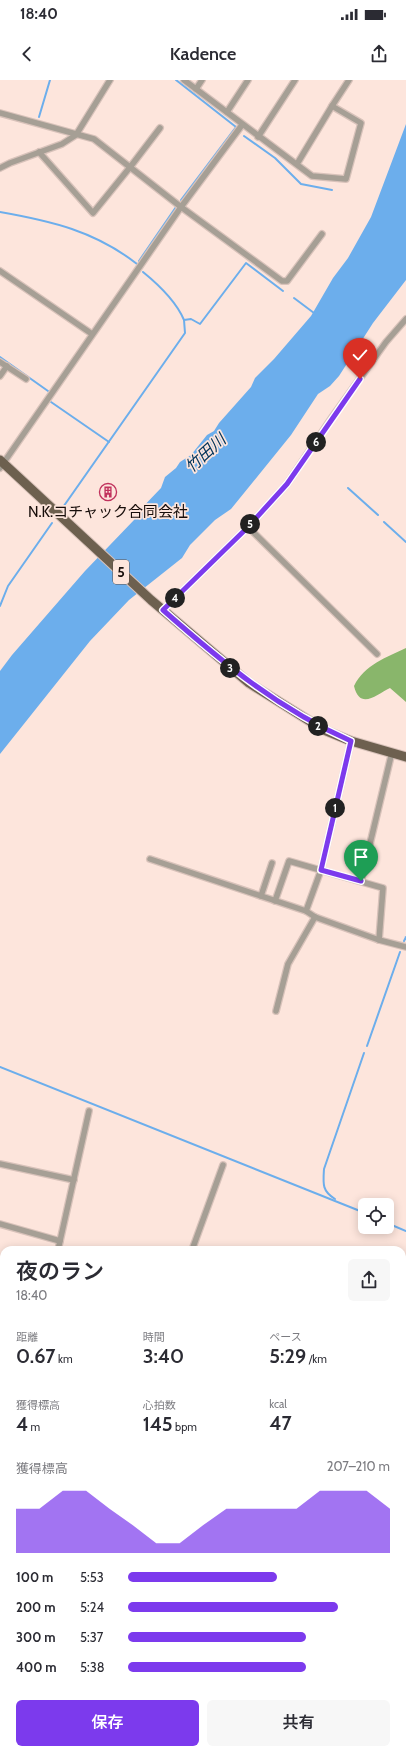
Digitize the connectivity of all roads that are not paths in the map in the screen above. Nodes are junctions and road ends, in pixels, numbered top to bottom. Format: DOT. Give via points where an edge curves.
graph roads {
  1 [pos="110,80"];
  2 [pos="184,80"];
  3 [pos="202,80"];
  4 [pos="248,80"];
  5 [pos="295,80"];
  6 [pos="349,80"];
  7 [pos="196,89"];
  8 [pos="332,106"];
  9 [pos="227,112"];
  10 [pos="0,113"];
  11 [pos="242,125"];
  12 [pos="160,128"];
  13 [pos="76,135"];
  14 [pos="258,137"];
  15 [pos="39,152"];
  16 [pos="297,164"];
  17 [pos="131,166"];
  18 [pos="0,168"];
  19 [pos="181,207"];
  20 [pos="322,234"];
  21 [pos="0,271"];
  22 [pos="406,319"];
  23 [pos="92,334"];
  24 [pos="0,362"];
  25 [pos="7,366"];
  26 [pos="0,376"];
  27 [pos="26,379"];
  28 [pos="1,463"];
  29 [pos="248,527"];
  30 [pos="163,610"];
  31 [pos="377,654"];
  32 [pos="351,741"];
  33 [pos="392,752"];
  34 [pos="406,757"];
  35 [pos="150,859"];
  36 [pos="272,863"];
  37 [pos="321,870"];
  38 [pos="361,881"];
  39 [pos="261,896"];
  40 [pos="275,901"];
  41 [pos="306,911"];
  42 [pos="315,917"];
  43 [pos="379,940"];
  44 [pos="406,947"];
  45 [pos="276,1011"];
  46 [pos="89,1111"];
  47 [pos="0,1164"];
  48 [pos="223,1165"];
  49 [pos="74,1180"];
  50 [pos="0,1224"];
  51 [pos="60,1241"];
  52 [pos="59,1246"];
  53 [pos="193,1246"];
  1 -- 13 [label="street"];
  2 -- 7 [label="street"];
  3 -- 7 [label="street"];
  4 -- 9 [label="street"];
  5 -- 14 [label="street"];
  6 -- 8 [label="street"];
  7 -- 9 [label="street"];
  8 -- 16 [label="street"];
  8 -- 16 [label="street" via="361,123 346,179 312,176"];
  9 -- 11 [label="street"];
  10 -- 13 [label="street"];
  11 -- 14 [label="street"];
  11 -- 19 [label="street"];
  12 -- 17 [label="street"];
  13 -- 15 [label="street" via="62,144"];
  13 -- 17 [label="street" via="94,139"];
  14 -- 16 [label="street"];
  15 -- 17 [label="street" via="93,213"];
  15 -- 18 [label="street"];
  17 -- 19 [label="street"];
  19 -- 20 [label="street" via="282,281 287,281"];
  19 -- 23 [label="street"];
  21 -- 23 [label="street"];
  22 -- 29 [label="street" via="386,342 287,484"];
  23 -- 28 [label="street"];
  24 -- 25 [label="street"];
  25 -- 26 [label="street"];
  25 -- 27 [label="street"];
  28 -- 30 [label="main road, 5"];
  29 -- 30 [label="street"];
  29 -- 31 [label="street"];
  30 -- 32 [label="main road, 5" via="250,683 318,726"];
  32 -- 33 [label="main road, 5"];
  32 -- 37 [label="street"];
  33 -- 34 [label="main road, 5"];
  33 -- 38 [label="street"];
  35 -- 39 [label="street"];
  36 -- 39 [label="street"];
  37 -- 38 [label="street"];
  37 -- 40 [label="street" via="289,861"];
  37 -- 41 [label="street"];
  38 -- 43 [label="street" via="383,888"];
  39 -- 40 [label="street"];
  40 -- 41 [label="street"];
  41 -- 42 [label="street"];
  42 -- 43 [label="street"];
  42 -- 45 [label="street" via="288,964"];
  43 -- 44 [label="street"];
  46 -- 49 [label="street"];
  47 -- 49 [label="street"];
  48 -- 53 [label="street"];
  49 -- 51 [label="street"];
  50 -- 51 [label="street"];
  51 -- 52 [label="street"];
}
